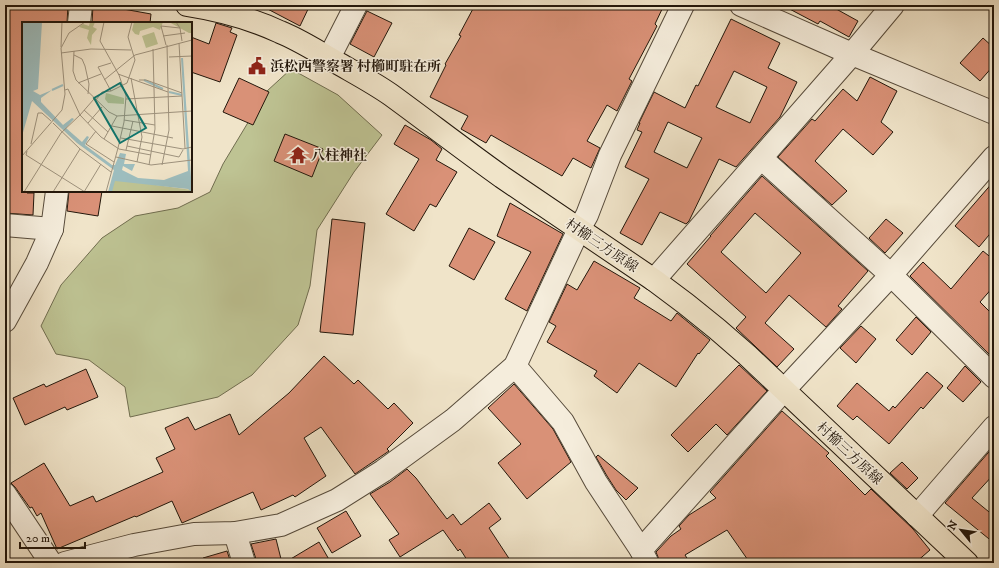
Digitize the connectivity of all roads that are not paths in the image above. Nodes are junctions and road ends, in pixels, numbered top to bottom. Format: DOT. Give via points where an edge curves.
graph roads {
  1 [pos="81,5"];
  2 [pos="187,5"];
  3 [pos="356,5"];
  4 [pos="683,5"];
  5 [pos="741,5"];
  6 [pos="893,5"];
  7 [pos="79,22"];
  8 [pos="852,54"];
  9 [pos="328,58"];
  10 [pos="994,113"];
  11 [pos="760,158"];
  12 [pos="994,158"];
  13 [pos="57,192"];
  14 [pos="5,225"];
  15 [pos="52,229"];
  16 [pos="579,229"];
  17 [pos="891,275"];
  18 [pos="654,280"];
  19 [pos="5,321"];
  20 [pos="515,366"];
  21 [pos="994,377"];
  22 [pos="784,390"];
  23 [pos="994,427"];
  24 [pos="5,494"];
  25 [pos="916,516"];
  26 [pos="235,533"];
  27 [pos="644,556"];
  28 [pos="51,563"];
  29 [pos="66,563"];
  30 [pos="244,563"];
  31 [pos="967,563"];
  1 -- 7 [label="street"];
  2 -- 9 [label="main road, 村櫛三方原線" via="263,24"];
  3 -- 9 [label="street"];
  4 -- 16 [label="street" via="610,155"];
  5 -- 8 [label="street"];
  6 -- 8 [label="street"];
  8 -- 10 [label="street"];
  8 -- 11 [label="street"];
  9 -- 16 [label="main road, 村櫛三方原線" via="390,94 476,159"];
  11 -- 17 [label="street"];
  11 -- 18 [label="street"];
  12 -- 17 [label="street"];
  13 -- 15 [label="street"];
  14 -- 15 [label="street"];
  15 -- 19 [label="street" via="37,263"];
  16 -- 18 [label="main road, 村櫛三方原線"];
  16 -- 20 [label="street"];
  17 -- 21 [label="street"];
  17 -- 22 [label="street"];
  18 -- 22 [label="main road, 村櫛三方原線" via="717,329"];
  20 -- 26 [label="street" via="453,420 383,471 337,500 281,525"];
  20 -- 27 [label="street" via="563,422 596,482"];
  22 -- 25 [label="main road, 村櫛三方原線"];
  22 -- 27 [label="street"];
  23 -- 25 [label="street"];
  24 -- 28 [label="street"];
  25 -- 31 [label="main road, 村櫛三方原線"];
  26 -- 29 [label="street" via="194,534 134,545"];
  26 -- 30 [label="street"];
}
